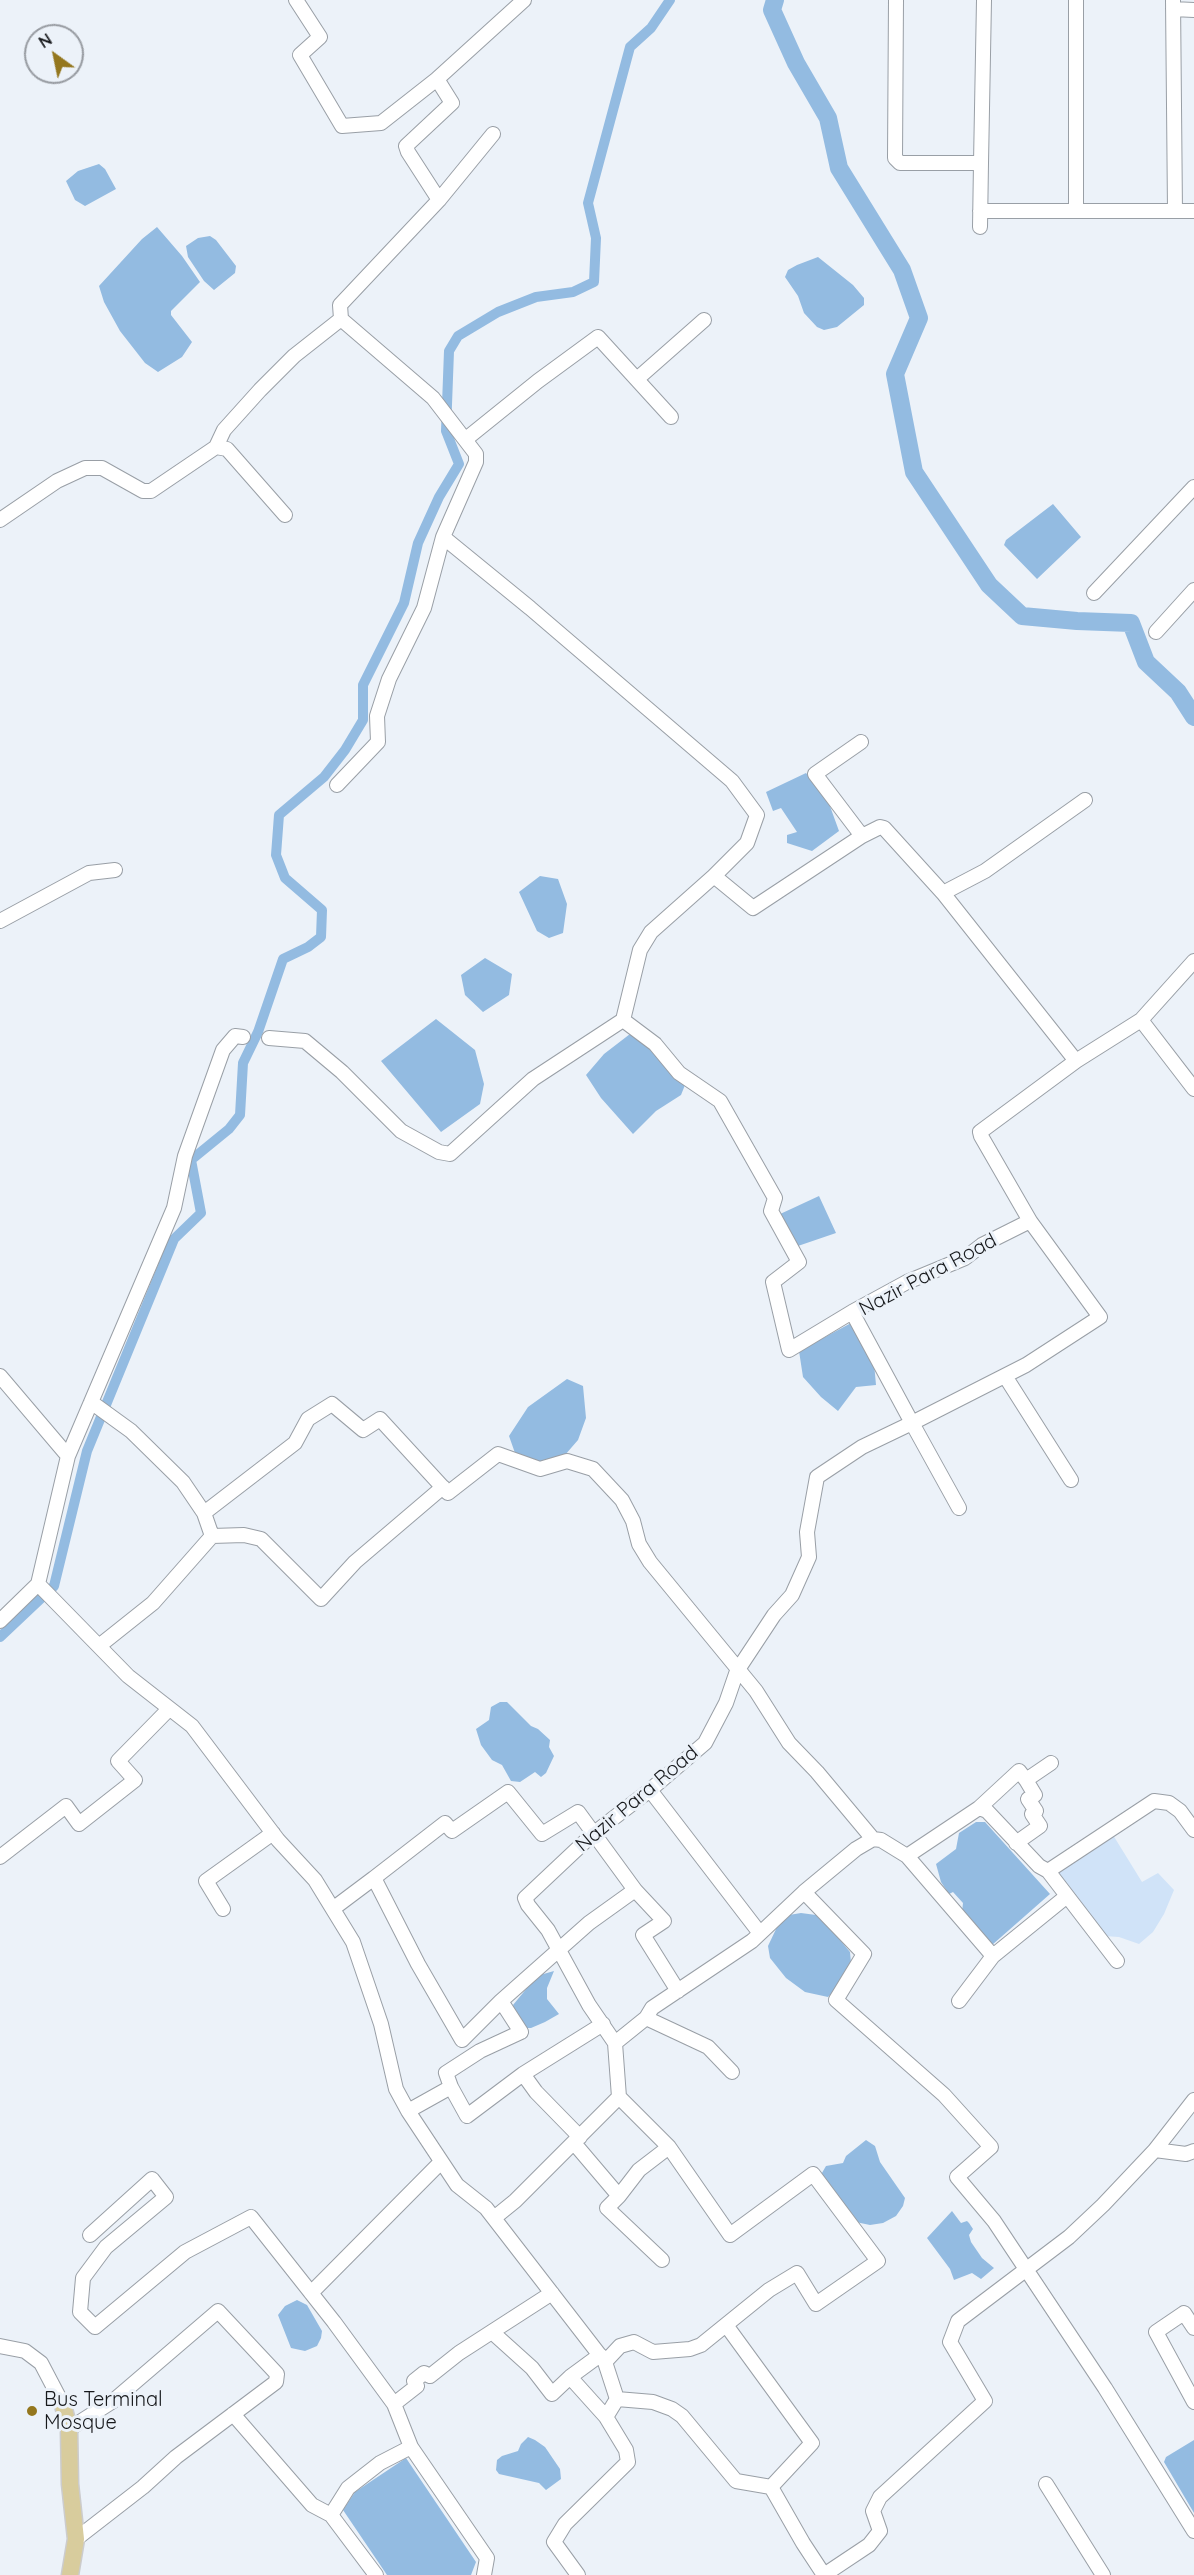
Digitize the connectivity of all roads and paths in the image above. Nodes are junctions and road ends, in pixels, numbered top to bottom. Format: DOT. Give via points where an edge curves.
graph roads {
  1 [pos="296,0"];
  2 [pos="524,0"];
  3 [pos="896,0"];
  4 [pos="984,0"];
  5 [pos="1076,0"];
  6 [pos="1173,5"];
  7 [pos="1194,10"];
  8 [pos="437,79"];
  9 [pos="493,134"];
  10 [pos="981,163"];
  11 [pos="438,200"];
  12 [pos="1076,209"];
  13 [pos="980,211"];
  14 [pos="1174,211"];
  15 [pos="1194,211"];
  16 [pos="980,227"];
  17 [pos="341,319"];
  18 [pos="704,320"];
  19 [pos="637,379"];
  20 [pos="672,417"];
  21 [pos="466,439"];
  22 [pos="216,447"];
  23 [pos="1194,487"];
  24 [pos="285,515"];
  25 [pos="0,520"];
  26 [pos="443,537"];
  27 [pos="1194,590"];
  28 [pos="1094,593"];
  29 [pos="1156,632"];
  30 [pos="861,742"];
  31 [pos="337,785"];
  32 [pos="1085,800"];
  33 [pos="862,836"];
  34 [pos="115,870"];
  35 [pos="714,876"];
  36 [pos="943,893"];
  37 [pos="0,921"];
  38 [pos="1194,961"];
  39 [pos="623,1020"];
  40 [pos="1141,1020"];
  41 [pos="243,1037"];
  42 [pos="269,1038"];
  43 [pos="1076,1061"];
  44 [pos="1194,1089"];
  45 [pos="1030,1221"];
  46 [pos="852,1312"];
  47 [pos="1005,1376"];
  48 [pos="2,1383"];
  49 [pos="91,1402"];
  50 [pos="912,1423"];
  51 [pos="68,1456"];
  52 [pos="1071,1480"];
  53 [pos="443,1487"];
  54 [pos="959,1508"];
  55 [pos="204,1513"];
  56 [pos="212,1536"];
  57 [pos="38,1584"];
  58 [pos="0,1621"];
  59 [pos="99,1646"];
  60 [pos="737,1671"];
  61 [pos="169,1709"];
  62 [pos="1051,1763"];
  63 [pos="1026,1780"];
  64 [pos="651,1790"];
  65 [pos="979,1808"];
  66 [pos="1194,1830"];
  67 [pos="273,1833"];
  68 [pos="593,1834"];
  69 [pos="873,1839"];
  70 [pos="1016,1843"];
  71 [pos="907,1856"];
  72 [pos="0,1857"];
  73 [pos="1048,1870"];
  74 [pos="374,1878"];
  75 [pos="635,1890"];
  76 [pos="804,1892"];
  77 [pos="1067,1896"];
  78 [pos="334,1908"];
  79 [pos="223,1909"];
  80 [pos="759,1932"];
  81 [pos="558,1951"];
  82 [pos="993,1956"];
  83 [pos="1118,1961"];
  84 [pos="678,1991"];
  85 [pos="501,2001"];
  86 [pos="959,2001"];
  87 [pos="646,2018"];
  88 [pos="603,2024"];
  89 [pos="615,2043"];
  90 [pos="732,2072"];
  91 [pos="523,2074"];
  92 [pos="451,2087"];
  93 [pos="619,2097"];
  94 [pos="1194,2100"];
  95 [pos="408,2111"];
  96 [pos="577,2140"];
  97 [pos="669,2147"];
  98 [pos="1155,2150"];
  99 [pos="1194,2151"];
  100 [pos="441,2162"];
  101 [pos="619,2196"];
  102 [pos="495,2218"];
  103 [pos="90,2235"];
  104 [pos="662,2260"];
  105 [pos="1025,2271"];
  106 [pos="311,2293"];
  107 [pos="552,2293"];
  108 [pos="726,2325"];
  109 [pos="1194,2328"];
  110 [pos="492,2332"];
  111 [pos="0,2346"];
  112 [pos="603,2359"];
  113 [pos="570,2377"];
  114 [pos="617,2399"];
  115 [pos="1194,2402"];
  116 [pos="394,2404"];
  117 [pos="63,2405"];
  118 [pos="233,2414"];
  119 [pos="606,2417"];
  120 [pos="69,2428"];
  121 [pos="411,2447"];
  122 [pos="1046,2484"];
  123 [pos="771,2487"];
  124 [pos="331,2515"];
  125 [pos="1194,2531"];
  126 [pos="76,2539"];
  127 [pos="70,2575"];
  128 [pos="376,2575"];
  129 [pos="483,2575"];
  130 [pos="578,2575"];
  131 [pos="824,2575"];
  132 [pos="1103,2575"];
  1 -- 8 [label="street" via="320,37 300,54 342,126 381,123"];
  2 -- 8 [label="street"];
  3 -- 10 [label="street" via="897,160"];
  4 -- 10 [label="street"];
  5 -- 12 [label="street"];
  6 -- 7 [label="street"];
  6 -- 14 [label="street"];
  8 -- 11 [label="street" via="453,104 406,148"];
  9 -- 11 [label="street"];
  10 -- 13 [label="street"];
  11 -- 17 [label="street" via="341,302"];
  12 -- 13 [label="street"];
  12 -- 14 [label="street"];
  13 -- 16 [label="street"];
  14 -- 15 [label="street"];
  17 -- 21 [label="street" via="440,406"];
  17 -- 22 [label="street" via="294,356 260,390 224,430"];
  18 -- 19 [label="street"];
  19 -- 20 [label="street"];
  19 -- 21 [label="street" via="598,337"];
  21 -- 26 [label="street" via="476,454 476,462"];
  22 -- 24 [label="street" via="227,449"];
  22 -- 25 [label="street" via="151,491 143,491 102,468 85,468"];
  23 -- 28 [label="street"];
  26 -- 31 [label="street" via="424,608 389,679 377,716 378,742"];
  26 -- 35 [label="street" via="732,781 757,815 747,843"];
  27 -- 29 [label="street"];
  30 -- 33 [label="street" via="816,774"];
  32 -- 36 [label="street" via="985,871"];
  33 -- 35 [label="street" via="753,908"];
  33 -- 36 [label="street" via="884,828"];
  34 -- 37 [label="street" via="89,873"];
  35 -- 39 [label="street" via="651,932 639,950"];
  36 -- 43 [label="street"];
  38 -- 40 [label="street"];
  39 -- 42 [label="street" via="533,1079 450,1154 401,1131 305,1041"];
  39 -- 46 [label="street" via="655,1044 679,1073 720,1101 775,1198 771,1211 799,1262 773,1282 789,1350"];
  40 -- 43 [label="street"];
  40 -- 44 [label="street"];
  41 -- 49 [label="street" via="235,1036 223,1050 185,1156 174,1208"];
  43 -- 45 [label="street" via="980,1132"];
  45 -- 46 [label="street, Nazir Para Road"];
  45 -- 47 [label="street" via="1100,1317"];
  46 -- 50 [label="street, Nazir Para Road"];
  47 -- 50 [label="street"];
  47 -- 52 [label="street"];
  48 -- 51 [label="street"];
  49 -- 51 [label="street"];
  49 -- 55 [label="street" via="131,1431 183,1482"];
  50 -- 54 [label="street"];
  50 -- 60 [label="street, Nazir Para Road" via="862,1447 817,1477 807,1532 809,1557 792,1595"];
  51 -- 57 [label="street"];
  53 -- 55 [label="street" via="380,1419 363,1430 332,1404 308,1419 296,1443"];
  53 -- 56 [label="street" via="355,1562 321,1599 261,1539"];
  53 -- 60 [label="street" via="448,1493 498,1454 540,1469 567,1461 593,1469 622,1500 650,1562"];
  55 -- 56 [label="street"];
  56 -- 59 [label="street" via="153,1603"];
  57 -- 58 [label="street"];
  57 -- 59 [label="street"];
  59 -- 61 [label="street"];
  60 -- 64 [label="street, Nazir Para Road" via="705,1743"];
  60 -- 69 [label="street" via="756,1691 789,1743"];
  61 -- 67 [label="street" via="192,1726"];
  61 -- 72 [label="street" via="118,1761 135,1780 79,1824 66,1806"];
  62 -- 63 [label="street"];
  63 -- 65 [label="street" via="1019,1771"];
  63 -- 70 [label="street" via="1035,1795 1029,1799 1040,1826"];
  64 -- 68 [label="street, Nazir Para Road"];
  64 -- 80 [label="street"];
  65 -- 70 [label="street" via="987,1811"];
  65 -- 71 [label="street"];
  66 -- 73 [label="street" via="1169,1803 1154,1801"];
  67 -- 78 [label="street"];
  67 -- 79 [label="street" via="206,1881"];
  68 -- 74 [label="street" via="578,1812 542,1834 508,1792 452,1831 446,1823"];
  68 -- 75 [label="street"];
  68 -- 81 [label="street, Nazir Para Road" via="525,1898"];
  69 -- 71 [label="street"];
  69 -- 76 [label="street"];
  70 -- 73 [label="street"];
  71 -- 82 [label="street"];
  73 -- 77 [label="street"];
  74 -- 78 [label="street"];
  74 -- 85 [label="street" via="462,2040"];
  75 -- 81 [label="street"];
  75 -- 84 [label="street" via="664,1921 643,1935"];
  76 -- 80 [label="street"];
  76 -- 105 [label="street" via="864,1954 836,2000 944,2095 991,2147 957,2176 994,2221"];
  77 -- 82 [label="street"];
  77 -- 83 [label="street"];
  78 -- 95 [label="street" via="353,1942 381,2024 396,2089"];
  80 -- 84 [label="street" via="752,1941"];
  81 -- 85 [label="street"];
  81 -- 88 [label="street, Nazir Para Road"];
  82 -- 86 [label="street"];
  84 -- 87 [label="street" via="652,2008"];
  85 -- 92 [label="street" via="521,2031 446,2073"];
  87 -- 89 [label="street"];
  87 -- 90 [label="street" via="708,2047"];
  88 -- 89 [label="street, Nazir Para Road"];
  88 -- 91 [label="street"];
  89 -- 93 [label="street, Nazir Para Road"];
  91 -- 92 [label="street" via="467,2115"];
  91 -- 96 [label="street"];
  92 -- 95 [label="street"];
  93 -- 96 [label="street"];
  93 -- 97 [label="street"];
  94 -- 98 [label="street"];
  95 -- 100 [label="street"];
  96 -- 101 [label="street"];
  96 -- 102 [label="street"];
  97 -- 101 [label="street" via="639,2170"];
  97 -- 108 [label="street" via="730,2235 813,2174 878,2261 816,2304 797,2273 782,2280"];
  98 -- 99 [label="street" via="1186,2154"];
  98 -- 105 [label="street" via="1069,2237"];
  100 -- 102 [label="street" via="457,2185"];
  100 -- 106 [label="street"];
  101 -- 104 [label="street" via="607,2208"];
  102 -- 107 [label="street"];
  103 -- 106 [label="street" via="152,2179 166,2197 105,2247 83,2278 80,2312 95,2327 185,2252 251,2217"];
  105 -- 125 [label="street" via="1105,2388"];
  105 -- 131 [label="street" via="958,2321 950,2342 985,2401 880,2497 873,2511 880,2531 869,2545"];
  106 -- 116 [label="street"];
  107 -- 110 [label="street"];
  107 -- 112 [label="street"];
  108 -- 112 [label="street" via="690,2349 653,2352 634,2342 620,2346"];
  108 -- 123 [label="street" via="812,2443"];
  109 -- 115 [label="street" via="1184,2313 1156,2332"];
  110 -- 113 [label="street" via="532,2368 552,2394"];
  110 -- 116 [label="street" via="429,2376 424,2373 414,2381 417,2386"];
  111 -- 117 [label="street" via="25,2351 41,2363"];
  112 -- 113 [label="street"];
  112 -- 114 [label="street"];
  113 -- 119 [label="street"];
  114 -- 119 [label="street"];
  114 -- 123 [label="street" via="653,2402 672,2409 736,2481"];
  116 -- 121 [label="street"];
  117 -- 120 [label="main road"];
  118 -- 120 [label="street" via="276,2382 277,2374 218,2311 112,2400"];
  118 -- 124 [label="street" via="312,2505"];
  118 -- 126 [label="street"];
  119 -- 130 [label="street" via="626,2450 628,2462 565,2524 554,2542"];
  120 -- 126 [label="main road"];
  121 -- 124 [label="street" via="380,2463 348,2488"];
  121 -- 129 [label="street" via="488,2559"];
  122 -- 132 [label="street"];
  123 -- 131 [label="street"];
  124 -- 128 [label="street"];
  126 -- 127 [label="main road"];
}
